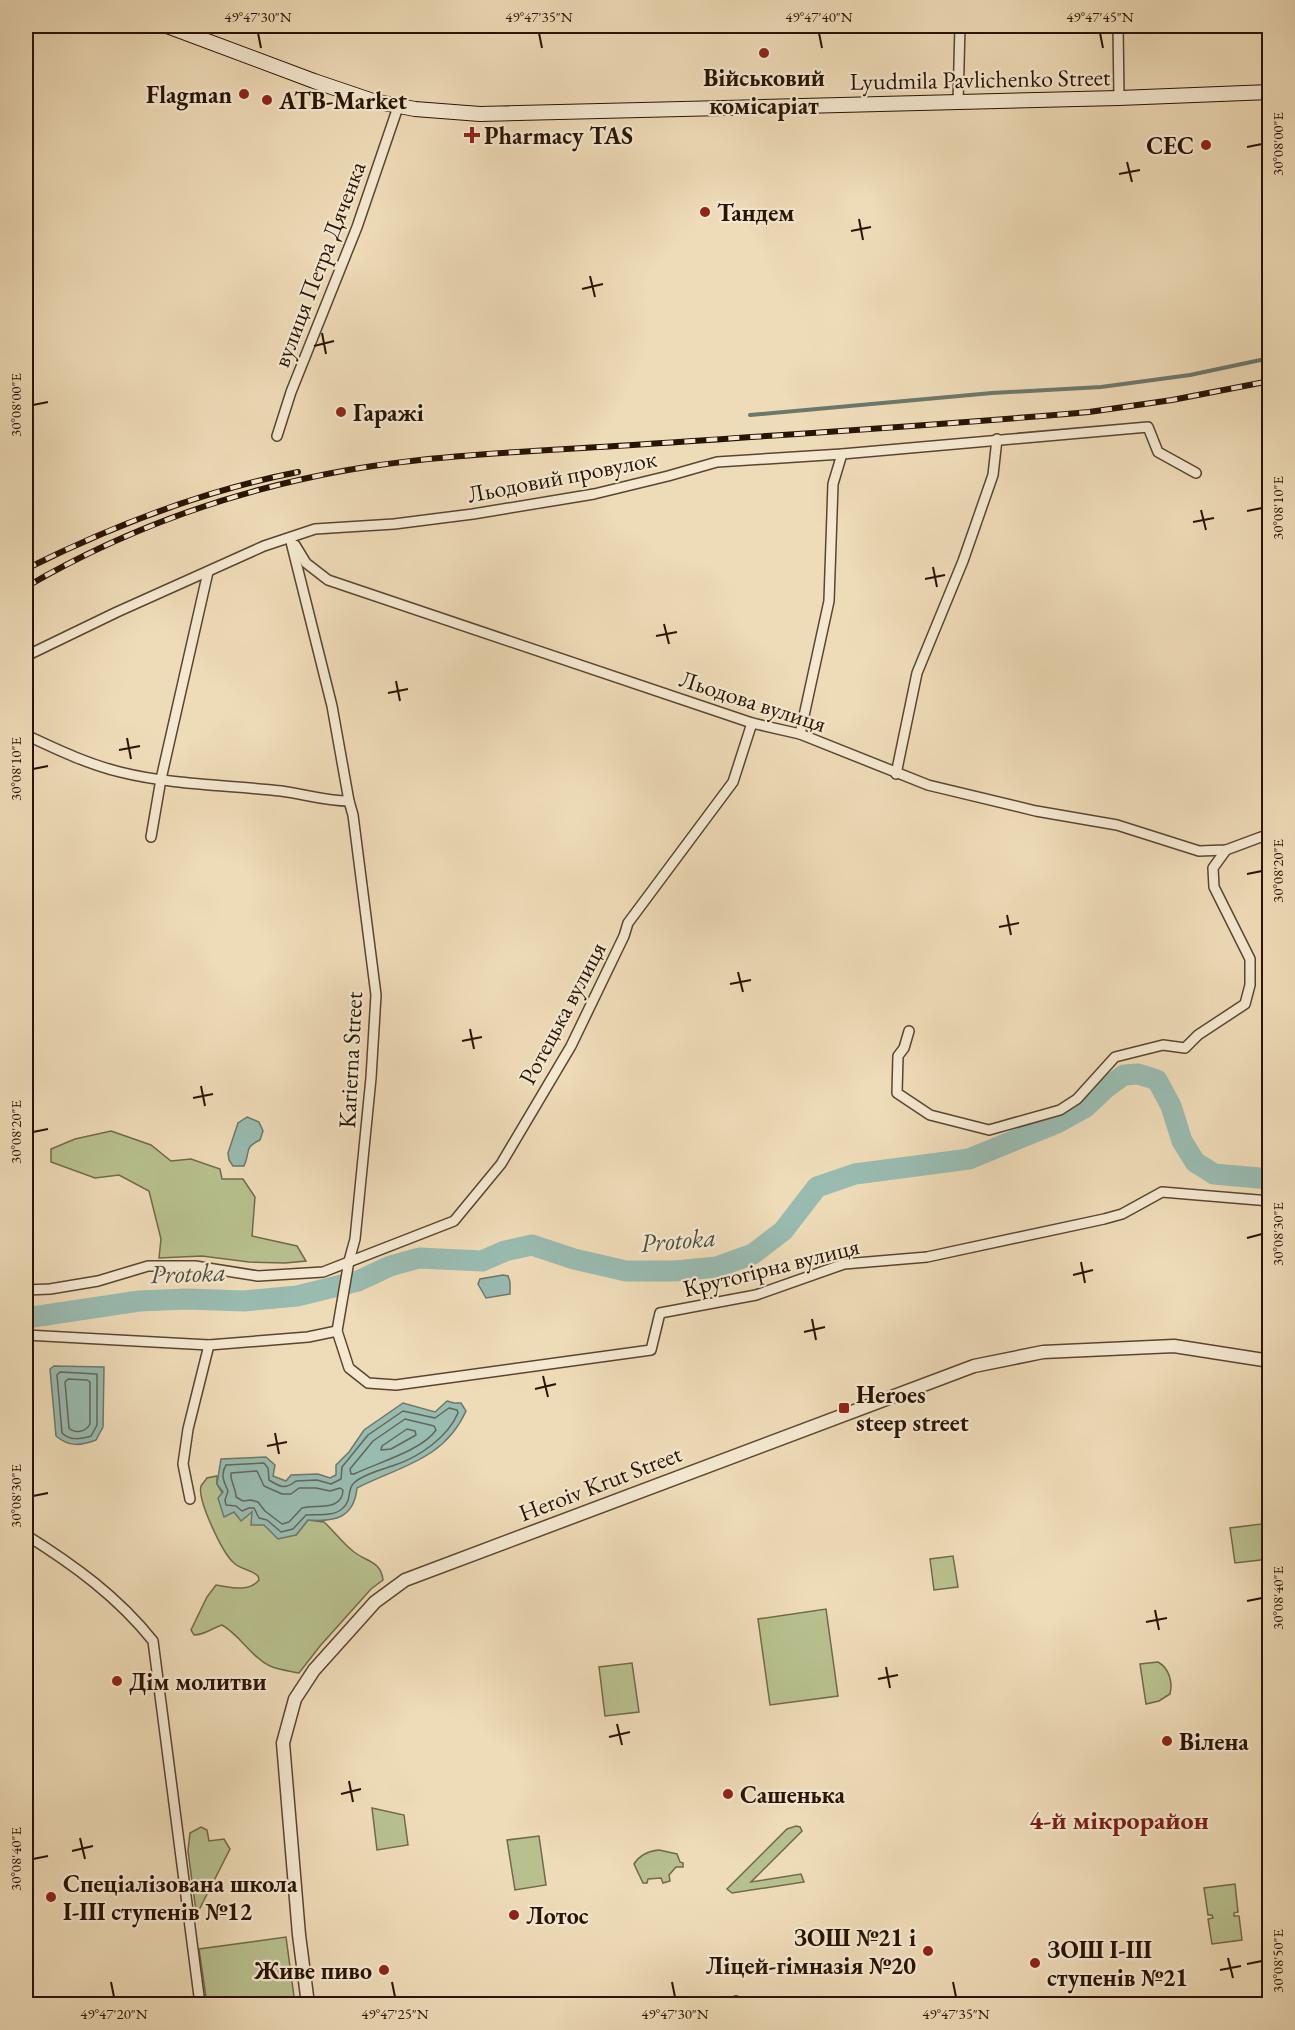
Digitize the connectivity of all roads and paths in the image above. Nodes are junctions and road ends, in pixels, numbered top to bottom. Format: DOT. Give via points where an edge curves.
graph roads {
  1 [pos="166,26"];
  2 [pos="960,26"];
  3 [pos="1119,26"];
  4 [pos="1269,92"];
  5 [pos="1119,98"];
  6 [pos="958,102"];
  7 [pos="398,106"];
  8 [pos="277,436"];
  9 [pos="997,439"];
  10 [pos="842,454"];
  11 [pos="1196,473"];
  12 [pos="290,538"];
  13 [pos="208,572"];
  14 [pos="26,656"];
  15 [pos="752,723"];
  16 [pos="800,734"];
  17 [pos="26,735"];
  18 [pos="896,774"];
  19 [pos="161,779"];
  20 [pos="349,801"];
  21 [pos="1269,836"];
  22 [pos="151,837"];
  23 [pos="1226,850"];
  24 [pos="909,1031"];
  25 [pos="1269,1201"];
  26 [pos="349,1262"];
  27 [pos="26,1290"];
  28 [pos="337,1331"];
  29 [pos="26,1335"];
  30 [pos="209,1345"];
  31 [pos="1269,1361"];
  32 [pos="190,1498"];
  33 [pos="26,1535"];
  34 [pos="200,2004"];
  35 [pos="308,2004"];
  1 -- 7 [label="main road, Lyudmila Pavlichenko Street" via="314,81"];
  2 -- 6 [label="street"];
  3 -- 5 [label="street"];
  4 -- 5 [label="main road, Lyudmila Pavlichenko Street"];
  5 -- 6 [label="main road, Lyudmila Pavlichenko Street"];
  6 -- 7 [label="main road, Lyudmila Pavlichenko Street" via="480,114"];
  7 -- 8 [label="street, вулиця Петра Дяченка"];
  9 -- 10 [label="street, Льодовий провулок"];
  9 -- 11 [label="street, Льодовий провулок" via="1148,427 1158,452"];
  9 -- 18 [label="street" via="993,475 917,674"];
  10 -- 12 [label="street, Льодовий провулок" via="717,462 594,494 394,524 315,529"];
  10 -- 16 [label="street" via="833,484 829,602"];
  12 -- 13 [label="street"];
  12 -- 15 [label="street, Льодова вулиця" via="306,563 328,580"];
  12 -- 20 [label="street, Karierna Street" via="332,706"];
  13 -- 14 [label="street"];
  13 -- 19 [label="street"];
  15 -- 16 [label="street, Льодова вулиця"];
  15 -- 26 [label="street, Ротецька вулиця" via="733,782 628,924 570,1046 501,1164 454,1221"];
  16 -- 18 [label="street, Льодова вулиця"];
  17 -- 19 [label="street" via="118,772"];
  18 -- 23 [label="street, Льодова вулиця" via="1036,811 1117,825 1199,851"];
  19 -- 20 [label="street"];
  19 -- 22 [label="street"];
  20 -- 26 [label="street, Karierna Street" via="376,996 355,1239"];
  21 -- 23 [label="street, Льодова вулиця"];
  23 -- 24 [label="street" via="1213,868 1214,887 1250,959 1250,985 1245,1004 1185,1047 1163,1045 1115,1057 1077,1099 1060,1110 989,1130 930,1115 897,1093 898,1056"];
  25 -- 28 [label="street, Крутогірна вулиця" via="1162,1192 1122,1214 1104,1219 927,1257 844,1264 756,1295 660,1313 651,1350 569,1363 396,1385 368,1383 349,1368"];
  26 -- 27 [label="street" via="322,1272 258,1276 195,1266 148,1266 98,1281"];
  26 -- 28 [label="street, Karierna Street"];
  28 -- 30 [label="street"];
  29 -- 30 [label="street"];
  30 -- 32 [label="street" via="183,1464"];
  31 -- 35 [label="street, Heroiv Krut Street" via="1174,1346 1043,1352 974,1366 405,1580 375,1602 314,1670 295,1699 283,1743"];
  33 -- 34 [label="street" via="99,1585 153,1641"];
}
